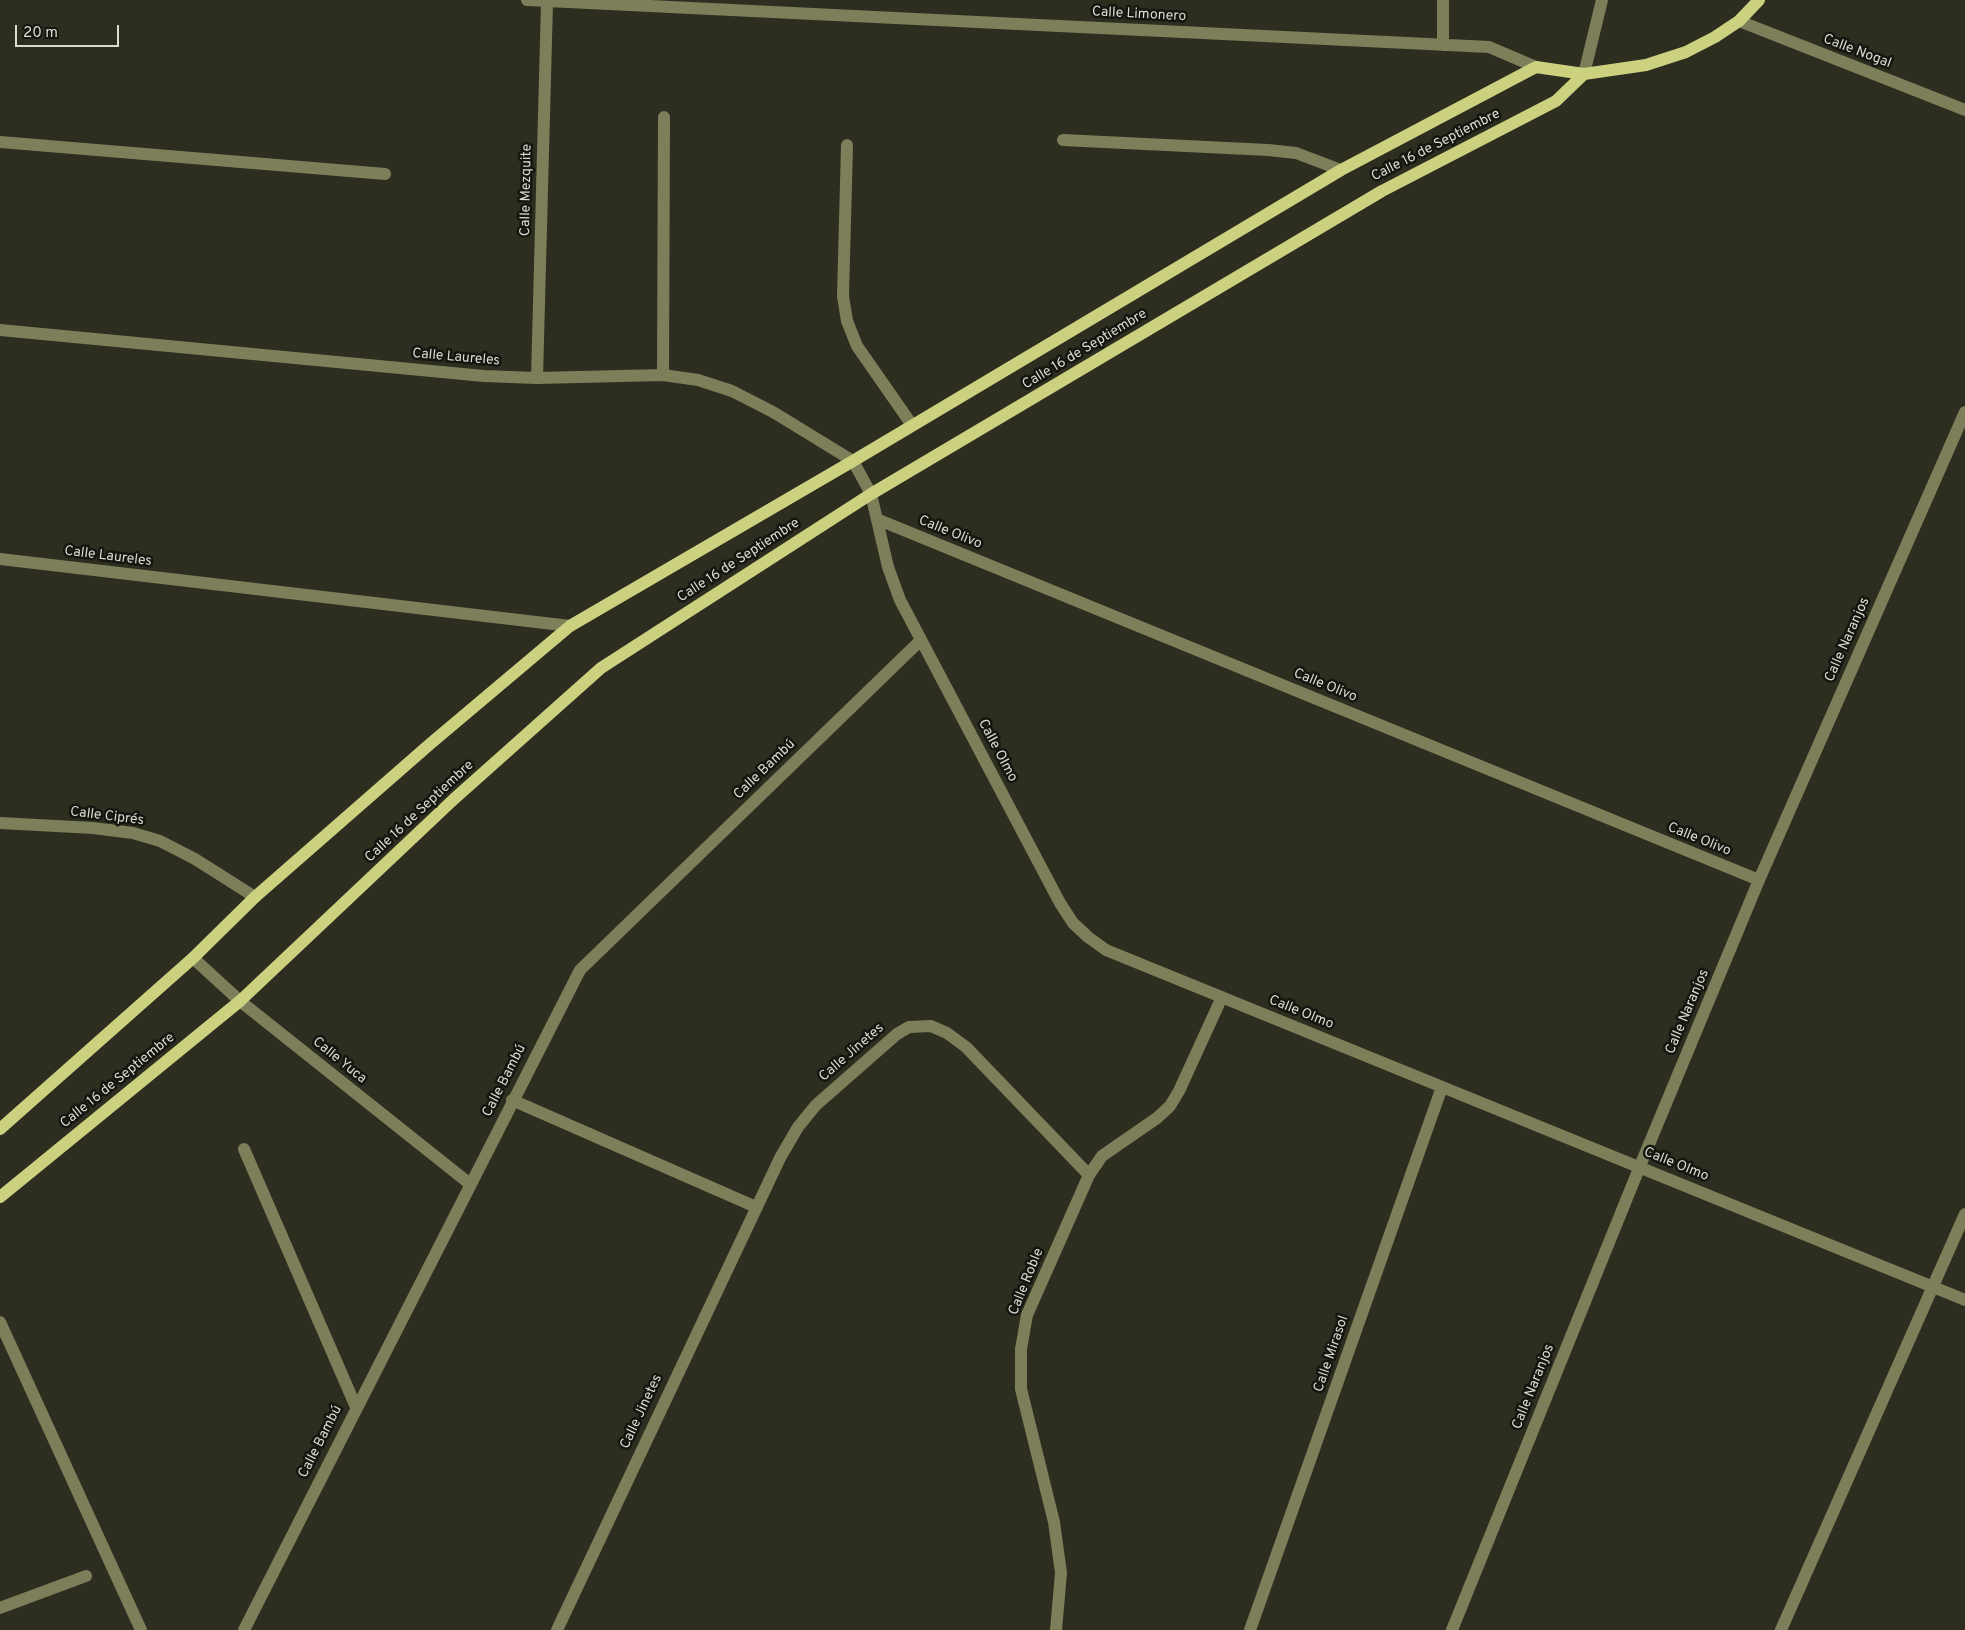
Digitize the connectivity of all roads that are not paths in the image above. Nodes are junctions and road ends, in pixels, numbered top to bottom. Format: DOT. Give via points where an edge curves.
graph roads {
  1 [pos="527,0"];
  2 [pos="1443,0"];
  3 [pos="1602,0"];
  4 [pos="1759,0"];
  5 [pos="547,2"];
  6 [pos="644,3"];
  7 [pos="1739,21"];
  8 [pos="1443,44"];
  9 [pos="1536,67"];
  10 [pos="1584,74"];
  11 [pos="1965,110"];
  12 [pos="664,117"];
  13 [pos="1064,140"];
  14 [pos="0,142"];
  15 [pos="847,146"];
  16 [pos="1341,170"];
  17 [pos="385,174"];
  18 [pos="0,330"];
  19 [pos="663,374"];
  20 [pos="537,378"];
  21 [pos="1965,412"];
  22 [pos="912,425"];
  23 [pos="853,461"];
  24 [pos="871,494"];
  25 [pos="878,520"];
  26 [pos="0,559"];
  27 [pos="570,626"];
  28 [pos="921,640"];
  29 [pos="0,823"];
  30 [pos="1759,880"];
  31 [pos="255,897"];
  32 [pos="193,958"];
  33 [pos="1222,997"];
  34 [pos="240,1001"];
  35 [pos="1442,1087"];
  36 [pos="512,1100"];
  37 [pos="0,1129"];
  38 [pos="244,1149"];
  39 [pos="1640,1166"];
  40 [pos="1089,1175"];
  41 [pos="470,1184"];
  42 [pos="0,1197"];
  43 [pos="756,1207"];
  44 [pos="1965,1214"];
  45 [pos="1934,1286"];
  46 [pos="1965,1300"];
  47 [pos="0,1322"];
  48 [pos="356,1407"];
  49 [pos="86,1576"];
  50 [pos="0,1608"];
  51 [pos="141,1630"];
  52 [pos="244,1630"];
  53 [pos="556,1630"];
  54 [pos="1056,1630"];
  55 [pos="1250,1630"];
  56 [pos="1452,1630"];
  57 [pos="1782,1630"];
  1 -- 5 [label="street, Calle Limonero"];
  2 -- 8 [label="street"];
  3 -- 10 [label="street"];
  4 -- 7 [label="main road"];
  5 -- 6 [label="street, Calle Limonero"];
  5 -- 20 [label="street, Calle Mezquite"];
  6 -- 8 [label="street, Calle Limonero"];
  7 -- 10 [label="main road" via="1686,52 1646,65"];
  7 -- 11 [label="street, Calle Nogal"];
  8 -- 9 [label="street, Calle Limonero" via="1489,47"];
  9 -- 10 [label="main road"];
  9 -- 16 [label="main road, Calle 16 de Septiembre"];
  10 -- 24 [label="main road, Calle 16 de Septiembre" via="1556,101 1382,191"];
  12 -- 19 [label="street"];
  13 -- 16 [label="street" via="1296,153"];
  14 -- 17 [label="street"];
  15 -- 22 [label="street" via="843,296 847,321 857,346"];
  16 -- 22 [label="main road, Calle 16 de Septiembre"];
  18 -- 20 [label="street, Calle Laureles" via="474,375"];
  19 -- 20 [label="street, Calle Laureles"];
  19 -- 23 [label="street, Calle Laureles" via="698,380 732,391 774,412"];
  21 -- 30 [label="street, Calle Naranjos"];
  22 -- 23 [label="main road, Calle 16 de Septiembre"];
  23 -- 24 [label="street, Calle Laureles"];
  23 -- 27 [label="main road, Calle 16 de Septiembre"];
  24 -- 25 [label="street, Calle Olmo"];
  24 -- 34 [label="main road, Calle 16 de Septiembre" via="600,668 454,799"];
  25 -- 28 [label="street, Calle Olmo" via="888,567 900,600"];
  25 -- 30 [label="street, Calle Olivo"];
  26 -- 27 [label="street, Calle Laureles"];
  27 -- 31 [label="main road, Calle 16 de Septiembre"];
  28 -- 33 [label="street, Calle Olmo" via="1073,923 1106,950"];
  28 -- 36 [label="street, Calle Bambú" via="580,970"];
  29 -- 31 [label="street, Calle Ciprés" via="133,833 178,850"];
  30 -- 39 [label="street, Calle Naranjos"];
  31 -- 32 [label="main road, Calle 16 de Septiembre"];
  32 -- 34 [label="street, Calle Yuca"];
  32 -- 37 [label="main road, Calle 16 de Septiembre"];
  33 -- 35 [label="street, Calle Olmo"];
  33 -- 40 [label="street, Calle Roble" via="1170,1106 1102,1156"];
  34 -- 41 [label="street, Calle Yuca"];
  34 -- 42 [label="main road, Calle 16 de Septiembre"];
  35 -- 39 [label="street, Calle Olmo"];
  35 -- 55 [label="street, Calle Mirasol"];
  36 -- 41 [label="street, Calle Bambú"];
  36 -- 43 [label="street"];
  38 -- 48 [label="street"];
  39 -- 45 [label="street, Calle Olmo"];
  39 -- 56 [label="street, Calle Naranjos"];
  40 -- 43 [label="street, Calle Jinetes" via="966,1047 931,1026 909,1027 816,1105 798,1127"];
  40 -- 54 [label="street, Calle Roble" via="1027,1315 1021,1349 1021,1389 1054,1522 1061,1573"];
  41 -- 48 [label="street, Calle Bambú"];
  43 -- 53 [label="street, Calle Jinetes"];
  44 -- 45 [label="street"];
  45 -- 46 [label="street, Calle Olmo"];
  45 -- 57 [label="street"];
  47 -- 51 [label="street"];
  48 -- 52 [label="street, Calle Bambú"];
  49 -- 50 [label="street"];
}
